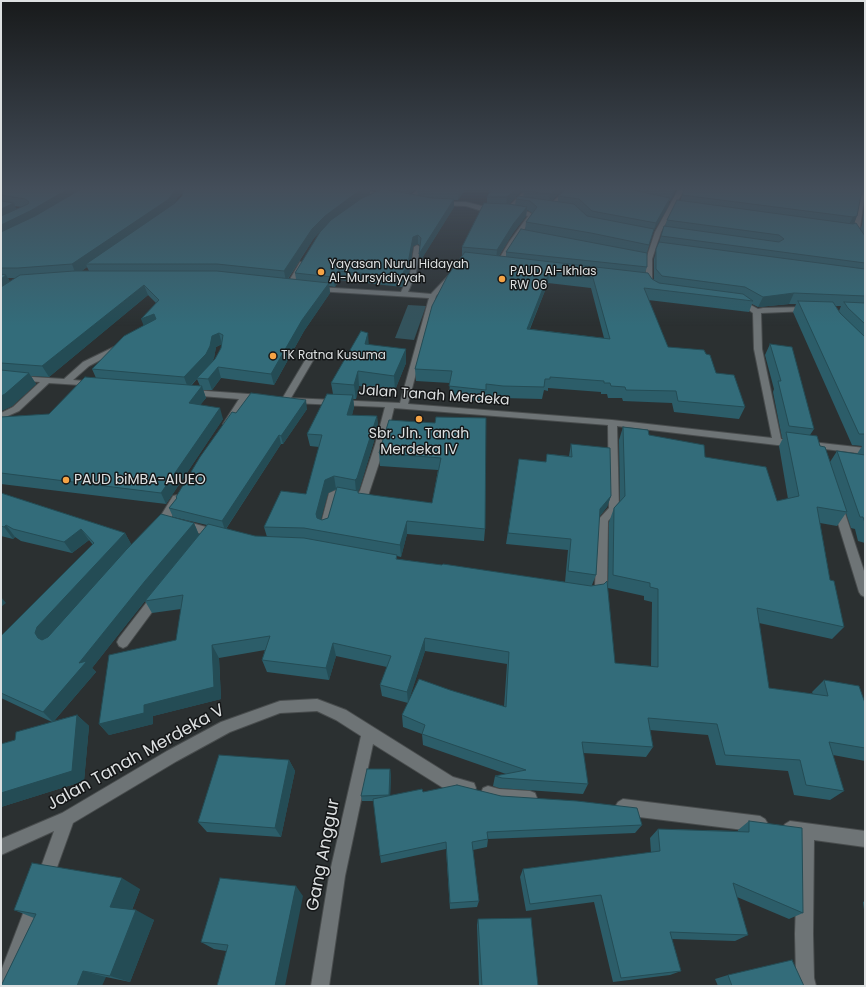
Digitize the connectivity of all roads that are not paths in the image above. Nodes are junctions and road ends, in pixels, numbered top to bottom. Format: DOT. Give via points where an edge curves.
graph roads {
  1 [pos="518,234"];
  2 [pos="658,234"];
  3 [pos="525,235"];
  4 [pos="651,235"];
  5 [pos="417,247"];
  6 [pos="653,248"];
  7 [pos="661,249"];
  8 [pos="306,256"];
  9 [pos="641,258"];
  10 [pos="649,259"];
  11 [pos="499,264"];
  12 [pos="455,270"];
  13 [pos="641,279"];
  14 [pos="649,280"];
  15 [pos="296,286"];
  16 [pos="312,288"];
  17 [pos="656,290"];
  18 [pos="403,295"];
  19 [pos="433,296"];
  20 [pos="735,300"];
  21 [pos="814,309"];
  22 [pos="757,312"];
  23 [pos="128,343"];
  24 [pos="314,352"];
  25 [pos="1,377"];
  26 [pos="46,381"];
  27 [pos="66,382"];
  28 [pos="200,382"];
  29 [pos="105,386"];
  30 [pos="245,397"];
  31 [pos="279,399"];
  32 [pos="390,405"];
  33 [pos="403,406"];
  34 [pos="1,416"];
  35 [pos="612,424"];
  36 [pos="220,433"];
  37 [pos="777,442"];
  38 [pos="818,446"];
  39 [pos="865,451"];
  40 [pos="822,456"];
  41 [pos="184,488"];
  42 [pos="836,500"];
  43 [pos="164,520"];
  44 [pos="325,527"];
  45 [pos="210,532"];
  46 [pos="149,536"];
  47 [pos="224,536"];
  48 [pos="202,542"];
  49 [pos="162,591"];
  50 [pos="580,591"];
  51 [pos="865,592"];
  52 [pos="123,642"];
  53 [pos="369,732"];
  54 [pos="543,799"];
  55 [pos="612,805"];
  56 [pos="67,818"];
  57 [pos="806,831"];
  58 [pos="865,839"];
  59 [pos="1,847"];
  60 [pos="4,986"];
  61 [pos="320,986"];
  62 [pos="807,986"];
  1 -- 3 [label="street"];
  1 -- 11 [label="street"];
  2 -- 4 [label="street"];
  2 -- 6 [label="street"];
  5 -- 18 [label="street" via="413,273"];
  6 -- 7 [label="street"];
  6 -- 10 [label="street"];
  8 -- 15 [label="street" via="285,285"];
  9 -- 10 [label="street"];
  10 -- 14 [label="street"];
  12 -- 19 [label="street"];
  13 -- 14 [label="street"];
  14 -- 17 [label="street"];
  16 -- 18 [label="street"];
  18 -- 19 [label="street"];
  19 -- 33 [label="street"];
  20 -- 22 [label="street"];
  21 -- 22 [label="street" via="790,308"];
  22 -- 37 [label="street" via="758,349"];
  23 -- 27 [label="street" via="86,364"];
  24 -- 31 [label="street"];
  25 -- 26 [label="street"];
  26 -- 27 [label="street"];
  26 -- 34 [label="street" via="16,409"];
  27 -- 29 [label="street"];
  28 -- 30 [label="street, Jalan Tanah Merdeka" via="187,392"];
  30 -- 31 [label="street, Jalan Tanah Merdeka"];
  30 -- 36 [label="street"];
  31 -- 32 [label="street, Jalan Tanah Merdeka"];
  32 -- 33 [label="street, Jalan Tanah Merdeka"];
  32 -- 44 [label="street" via="364,493 359,498 336,494 333,496"];
  33 -- 35 [label="street, Jalan Tanah Merdeka"];
  35 -- 37 [label="street, Jalan Tanah Merdeka"];
  35 -- 50 [label="street" via="614,509 603,523 601,587 595,592"];
  37 -- 38 [label="street, Jalan Tanah Merdeka"];
  38 -- 39 [label="street, Jalan Tanah Merdeka"];
  38 -- 40 [label="street"];
  41 -- 43 [label="street"];
  42 -- 51 [label="street"];
  43 -- 45 [label="street"];
  43 -- 46 [label="street"];
  45 -- 47 [label="street"];
  45 -- 48 [label="street"];
  49 -- 52 [label="street"];
  53 -- 54 [label="street, Jalan Tanah Merdeka V" via="450,784 499,796"];
  53 -- 56 [label="street, Jalan Tanah Merdeka V" via="341,715 317,705 280,707 226,727"];
  53 -- 61 [label="street, Gang Anggur" via="337,876"];
  55 -- 57 [label="street"];
  56 -- 59 [label="street, Jalan Tanah Merdeka V"];
  56 -- 60 [label="street"];
  57 -- 58 [label="street"];
  57 -- 62 [label="street" via="804,934"];
}
